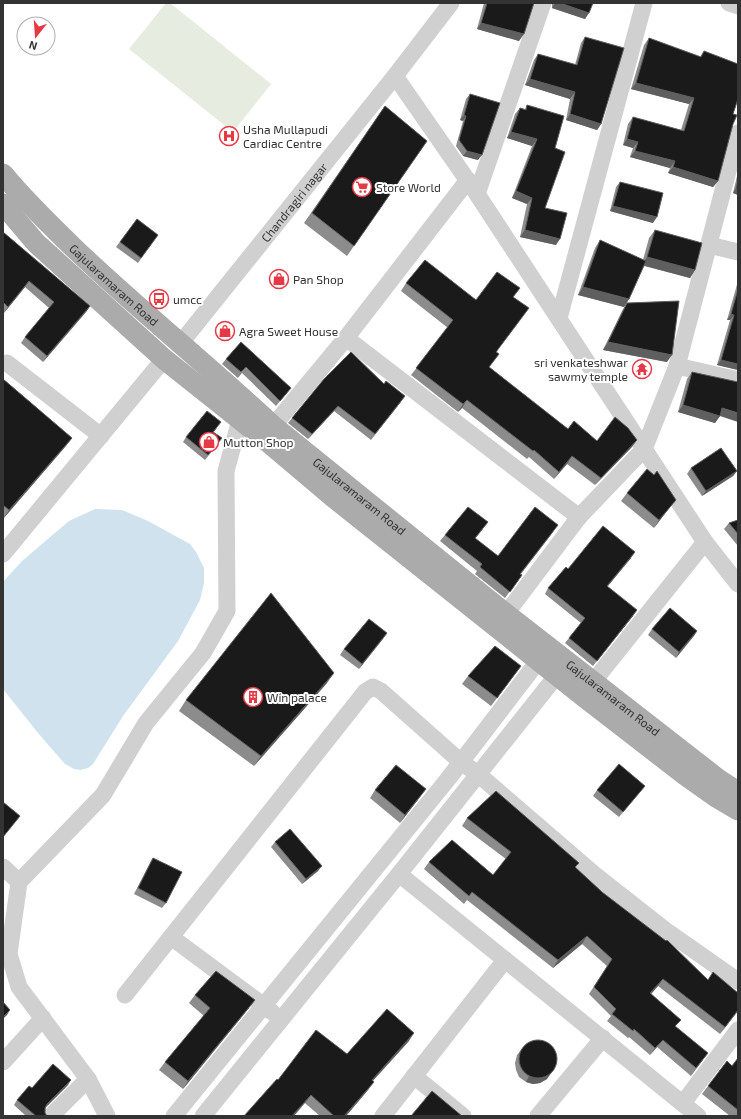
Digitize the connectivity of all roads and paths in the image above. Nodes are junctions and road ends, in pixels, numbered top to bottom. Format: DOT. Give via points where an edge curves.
graph roads {
  1 [pos="451,3"];
  2 [pos="543,3"];
  3 [pos="644,3"];
  4 [pos="729,3"];
  5 [pos="738,6"];
  6 [pos="395,76"];
  7 [pos="738,133"];
  8 [pos="3,174"];
  9 [pos="472,187"];
  10 [pos="3,204"];
  11 [pos="709,245"];
  12 [pos="738,252"];
  13 [pos="559,318"];
  14 [pos="346,338"];
  15 [pos="180,344"];
  16 [pos="164,359"];
  17 [pos="7,363"];
  18 [pos="677,366"];
  19 [pos="738,380"];
  20 [pos="240,420"];
  21 [pos="273,426"];
  22 [pos="101,436"];
  23 [pos="644,449"];
  24 [pos="579,517"];
  25 [pos="705,542"];
  26 [pos="6,545"];
  27 [pos="738,584"];
  28 [pos="506,614"];
  29 [pos="539,660"];
  30 [pos="557,675"];
  31 [pos="592,682"];
  32 [pos="461,762"];
  33 [pos="478,774"];
  34 [pos="738,792"];
  35 [pos="738,810"];
  36 [pos="3,867"];
  37 [pos="399,874"];
  38 [pos="19,882"];
  39 [pos="171,937"];
  40 [pos="6,957"];
  41 [pos="505,960"];
  42 [pos="738,981"];
  43 [pos="125,995"];
  44 [pos="264,1005"];
  45 [pos="43,1018"];
  46 [pos="281,1019"];
  47 [pos="738,1030"];
  48 [pos="602,1038"];
  49 [pos="3,1062"];
  50 [pos="414,1076"];
  51 [pos="88,1079"];
  52 [pos="683,1103"];
  53 [pos="51,1116"];
  54 [pos="107,1116"];
  55 [pos="174,1116"];
  56 [pos="203,1116"];
  57 [pos="383,1116"];
  58 [pos="463,1116"];
  59 [pos="538,1116"];
  60 [pos="698,1116"];
  1 -- 6 [label="street, Chandragiri nagar"];
  2 -- 9 [label="street"];
  3 -- 13 [label="street"];
  4 -- 5 [label="street"];
  6 -- 9 [label="street"];
  6 -- 15 [label="street, Chandragiri nagar"];
  7 -- 11 [label="street"];
  8 -- 15 [label="main road, Gajularamaram Road" via="79,253"];
  9 -- 13 [label="street"];
  9 -- 14 [label="street"];
  10 -- 16 [label="main road, Gajularamaram Road" via="36,243"];
  11 -- 12 [label="street"];
  11 -- 18 [label="street"];
  13 -- 23 [label="street"];
  14 -- 21 [label="street"];
  14 -- 24 [label="street"];
  15 -- 21 [label="main road, Gajularamaram Road"];
  16 -- 20 [label="main road, Gajularamaram Road"];
  16 -- 22 [label="street"];
  17 -- 22 [label="street"];
  18 -- 19 [label="street"];
  18 -- 23 [label="street"];
  20 -- 29 [label="main road, Gajularamaram Road" via="403,554"];
  20 -- 38 [label="street" via="226,471 227,611 203,653 146,723 103,795"];
  21 -- 28 [label="main road, Gajularamaram Road"];
  22 -- 26 [label="street"];
  23 -- 24 [label="street"];
  23 -- 25 [label="street"];
  24 -- 28 [label="street"];
  25 -- 27 [label="street"];
  25 -- 31 [label="street"];
  28 -- 31 [label="main road, Gajularamaram Road"];
  29 -- 30 [label="main road, Gajularamaram Road"];
  29 -- 32 [label="street"];
  30 -- 33 [label="street"];
  30 -- 35 [label="main road, Gajularamaram Road" via="685,775"];
  31 -- 34 [label="main road, Gajularamaram Road"];
  32 -- 33 [label="street"];
  32 -- 39 [label="street" via="382,691 373,687 365,692"];
  32 -- 44 [label="street"];
  33 -- 37 [label="street"];
  33 -- 42 [label="street" via="595,875 665,930"];
  36 -- 38 [label="street"];
  37 -- 41 [label="street"];
  37 -- 46 [label="street"];
  38 -- 40 [label="street"];
  39 -- 43 [label="street"];
  39 -- 44 [label="street"];
  40 -- 45 [label="street" via="19,987"];
  41 -- 48 [label="street"];
  41 -- 50 [label="street"];
  44 -- 46 [label="street"];
  44 -- 55 [label="street"];
  45 -- 49 [label="street"];
  45 -- 51 [label="street"];
  46 -- 56 [label="street"];
  47 -- 52 [label="street"];
  48 -- 52 [label="street"];
  48 -- 59 [label="street"];
  50 -- 57 [label="street"];
  50 -- 58 [label="street"];
  51 -- 53 [label="street"];
  51 -- 54 [label="street"];
  52 -- 60 [label="street"];
}
